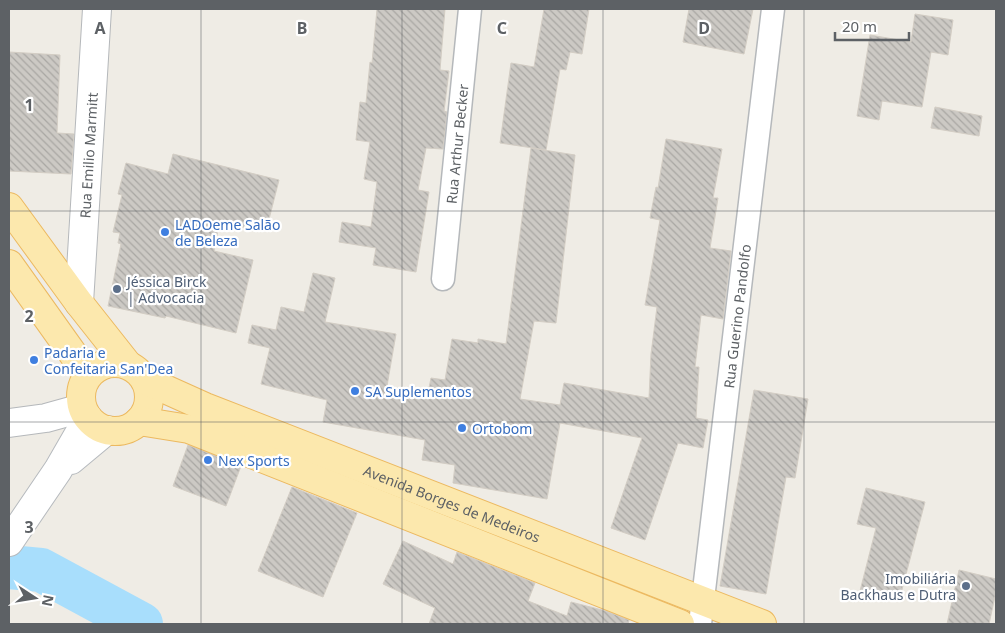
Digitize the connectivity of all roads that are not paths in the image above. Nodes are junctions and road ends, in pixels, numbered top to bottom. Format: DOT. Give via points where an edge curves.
graph roads {
  1 [pos="97,9"];
  2 [pos="470,9"];
  3 [pos="773,9"];
  4 [pos="9,207"];
  5 [pos="9,264"];
  6 [pos="443,279"];
  7 [pos="79,303"];
  8 [pos="136,372"];
  9 [pos="88,375"];
  10 [pos="92,419"];
  11 [pos="139,421"];
  12 [pos="9,422"];
  13 [pos="9,542"];
  14 [pos="702,612"];
  15 [pos="680,624"];
  16 [pos="762,624"];
  1 -- 7 [label="street, Rua Emilio Marmitt"];
  2 -- 6 [label="street, Rua Arthur Becker"];
  3 -- 14 [label="street, Rua Guerino Pandolfo"];
  4 -- 7 [label="main road"];
  5 -- 9 [label="main road"];
  7 -- 8 [label="main road"];
  8 -- 9 [label="main road" via="118,363 107,364"];
  8 -- 11 [label="main road" via="149,390 146,412"];
  8 -- 14 [label="main road, Avenida Borges de Medeiros" via="204,406"];
  9 -- 10 [label="main road" via="80,397"];
  10 -- 11 [label="main road" via="124,430"];
  10 -- 12 [label="street" via="46,418"];
  10 -- 13 [label="street"];
  11 -- 15 [label="main road, Avenida Borges de Medeiros" via="189,429"];
  14 -- 16 [label="main road, Avenida Borges de Medeiros"];
}
